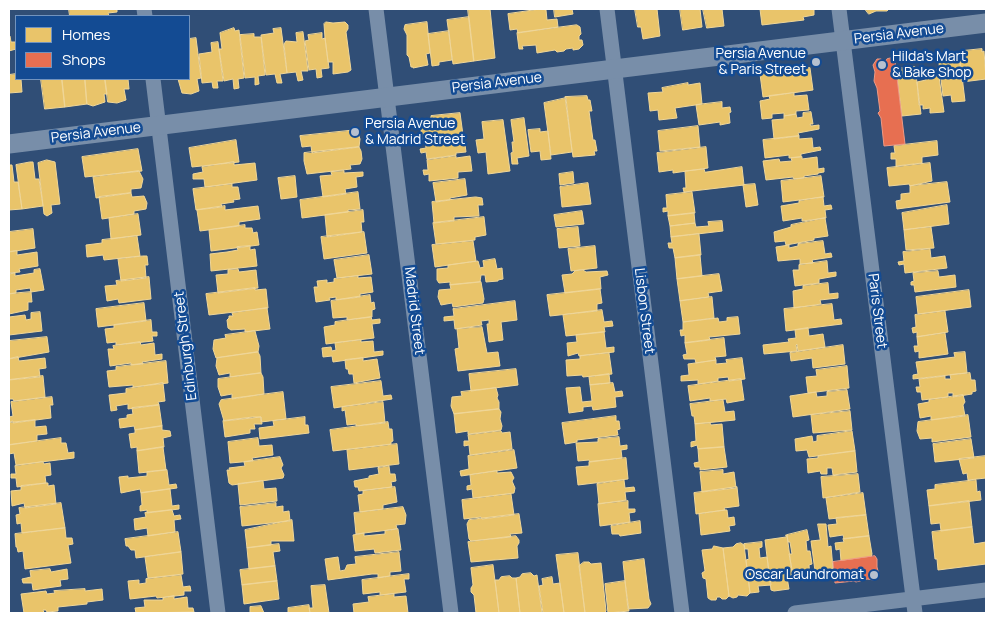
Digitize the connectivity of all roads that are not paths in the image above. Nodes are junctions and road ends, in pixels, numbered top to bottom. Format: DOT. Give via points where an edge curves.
graph roads {
  1 [pos="376,9"];
  2 [pos="607,9"];
  3 [pos="839,9"];
  4 [pos="986,23"];
  5 [pos="843,41"];
  6 [pos="614,69"];
  7 [pos="153,80"];
  8 [pos="387,97"];
  9 [pos="159,126"];
  10 [pos="9,144"];
  11 [pos="986,590"];
  12 [pos="914,606"];
  13 [pos="218,613"];
  14 [pos="451,613"];
  15 [pos="682,613"];
  16 [pos="795,613"];
  1 -- 8 [label="street, Madrid Street"];
  2 -- 6 [label="street, Lisbon Street"];
  3 -- 5 [label="street, Paris Street"];
  4 -- 5 [label="street, Persia Avenue"];
  5 -- 6 [label="street, Persia Avenue"];
  5 -- 12 [label="street, Paris Street"];
  6 -- 8 [label="street, Persia Avenue"];
  6 -- 15 [label="street, Lisbon Street"];
  7 -- 9 [label="street, Edinburgh Street"];
  8 -- 9 [label="street, Persia Avenue"];
  8 -- 14 [label="street, Madrid Street"];
  9 -- 10 [label="street, Persia Avenue"];
  9 -- 13 [label="street, Edinburgh Street"];
  11 -- 12 [label="street"];
  12 -- 16 [label="street"];
}
